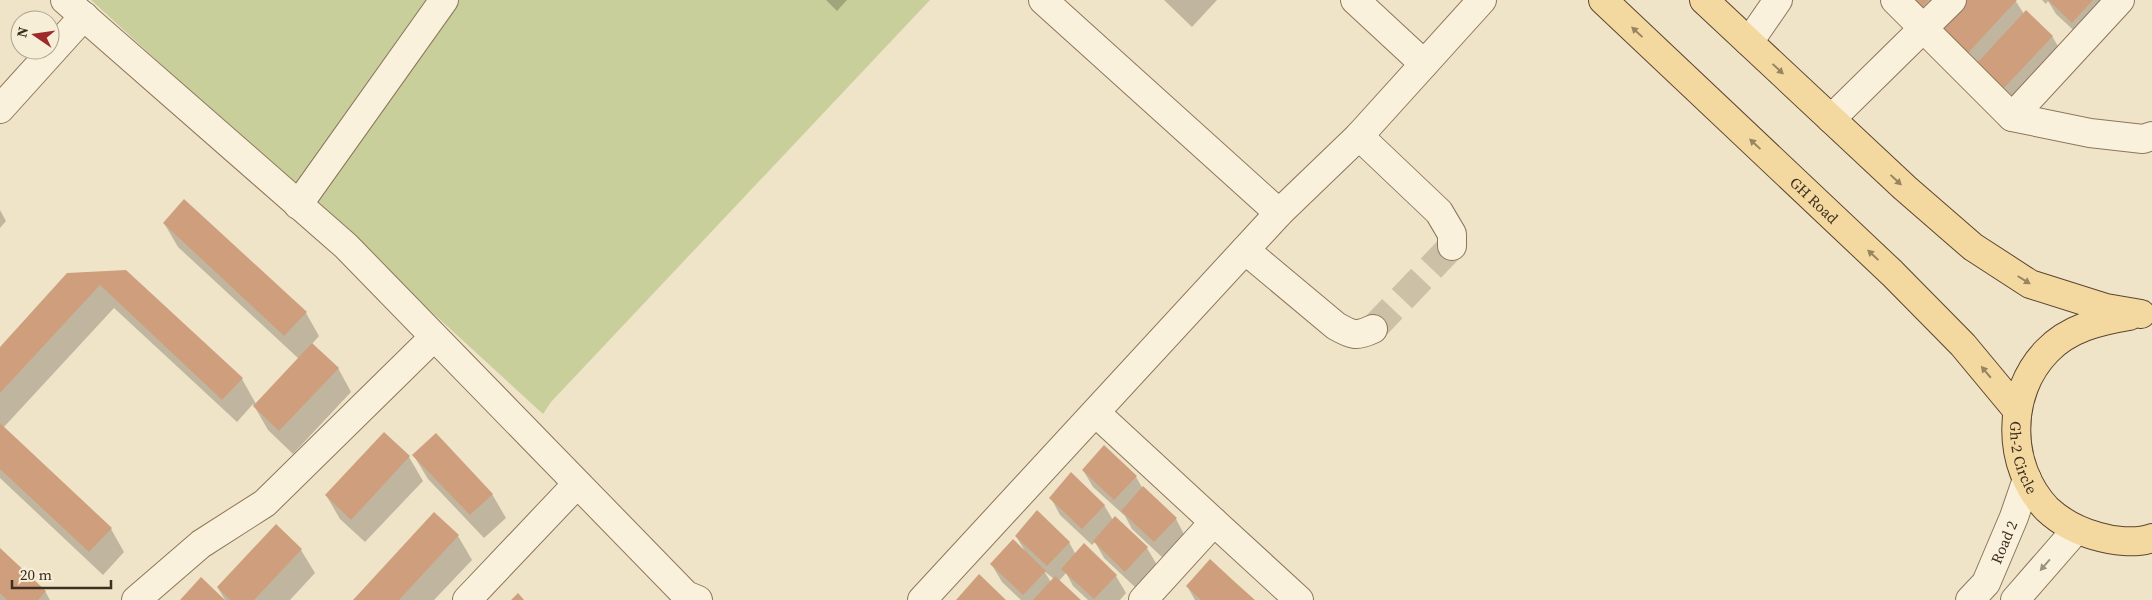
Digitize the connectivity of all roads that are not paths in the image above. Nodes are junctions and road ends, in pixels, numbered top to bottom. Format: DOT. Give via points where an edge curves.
graph roads {
  1 [pos="444,0"];
  2 [pos="1042,0"];
  3 [pos="1355,0"];
  4 [pos="1482,0"];
  5 [pos="1603,0"];
  6 [pos="1704,0"];
  7 [pos="1778,0"];
  8 [pos="1895,0"];
  9 [pos="1952,0"];
  10 [pos="2120,0"];
  11 [pos="74,8"];
  12 [pos="1925,29"];
  13 [pos="1748,42"];
  14 [pos="1424,64"];
  15 [pos="0,109"];
  16 [pos="2012,116"];
  17 [pos="1831,119"];
  18 [pos="1359,136"];
  19 [pos="2152,136"];
  20 [pos="298,204"];
  21 [pos="1279,213"];
  22 [pos="1452,246"];
  23 [pos="1245,250"];
  24 [pos="2146,316"];
  25 [pos="1373,329"];
  26 [pos="434,337"];
  27 [pos="2017,410"];
  28 [pos="1096,413"];
  29 [pos="2026,479"];
  30 [pos="577,484"];
  31 [pos="1214,522"];
  32 [pos="2076,530"];
  33 [pos="2150,540"];
  34 [pos="690,598"];
  35 [pos="136,600"];
  36 [pos="467,600"];
  37 [pos="922,600"];
  38 [pos="1143,600"];
  39 [pos="1299,600"];
  40 [pos="1970,600"];
  41 [pos="2015,600"];
  1 -- 20 [label="street"];
  2 -- 21 [label="street"];
  3 -- 14 [label="street"];
  4 -- 14 [label="street"];
  27 -- 5 [label="main road, GH Road, one-way" via="1963,345 1892,273"];
  6 -- 13 [label="main road"];
  7 -- 13 [label="street"];
  8 -- 12 [label="street"];
  9 -- 12 [label="street"];
  10 -- 16 [label="street"];
  11 -- 15 [label="street"];
  11 -- 20 [label="street"];
  12 -- 16 [label="street"];
  12 -- 17 [label="street"];
  13 -- 17 [label="main road, one-way"];
  14 -- 18 [label="street"];
  16 -- 19 [label="street" via="2090,133 2143,139"];
  17 -- 24 [label="main road, one-way" via="1973,247 2030,284 2106,308"];
  18 -- 21 [label="street"];
  18 -- 22 [label="street" via="1439,212 1452,234"];
  20 -- 26 [label="street" via="346,246"];
  21 -- 23 [label="street"];
  23 -- 25 [label="street" via="1336,326 1360,335"];
  23 -- 28 [label="street"];
  24 -- 27 [label="main road, Gh-2 Circle" via="2106,320 2074,330 2047,351 2028,377"];
  26 -- 30 [label="street"];
  26 -- 35 [label="street" via="265,504 202,544"];
  27 -- 29 [label="main road, Gh-2 Circle" via="2016,445"];
  28 -- 31 [label="street"];
  28 -- 37 [label="street"];
  29 -- 32 [label="main road, Gh-2 Circle" via="2047,509"];
  29 -- 40 [label="street, Road 2" via="1986,583"];
  30 -- 34 [label="street"];
  30 -- 36 [label="street"];
  31 -- 38 [label="street"];
  31 -- 39 [label="street"];
  32 -- 33 [label="main road, Gh-2 Circle" via="2110,541"];
  32 -- 41 [label="street, one-way"];
}
